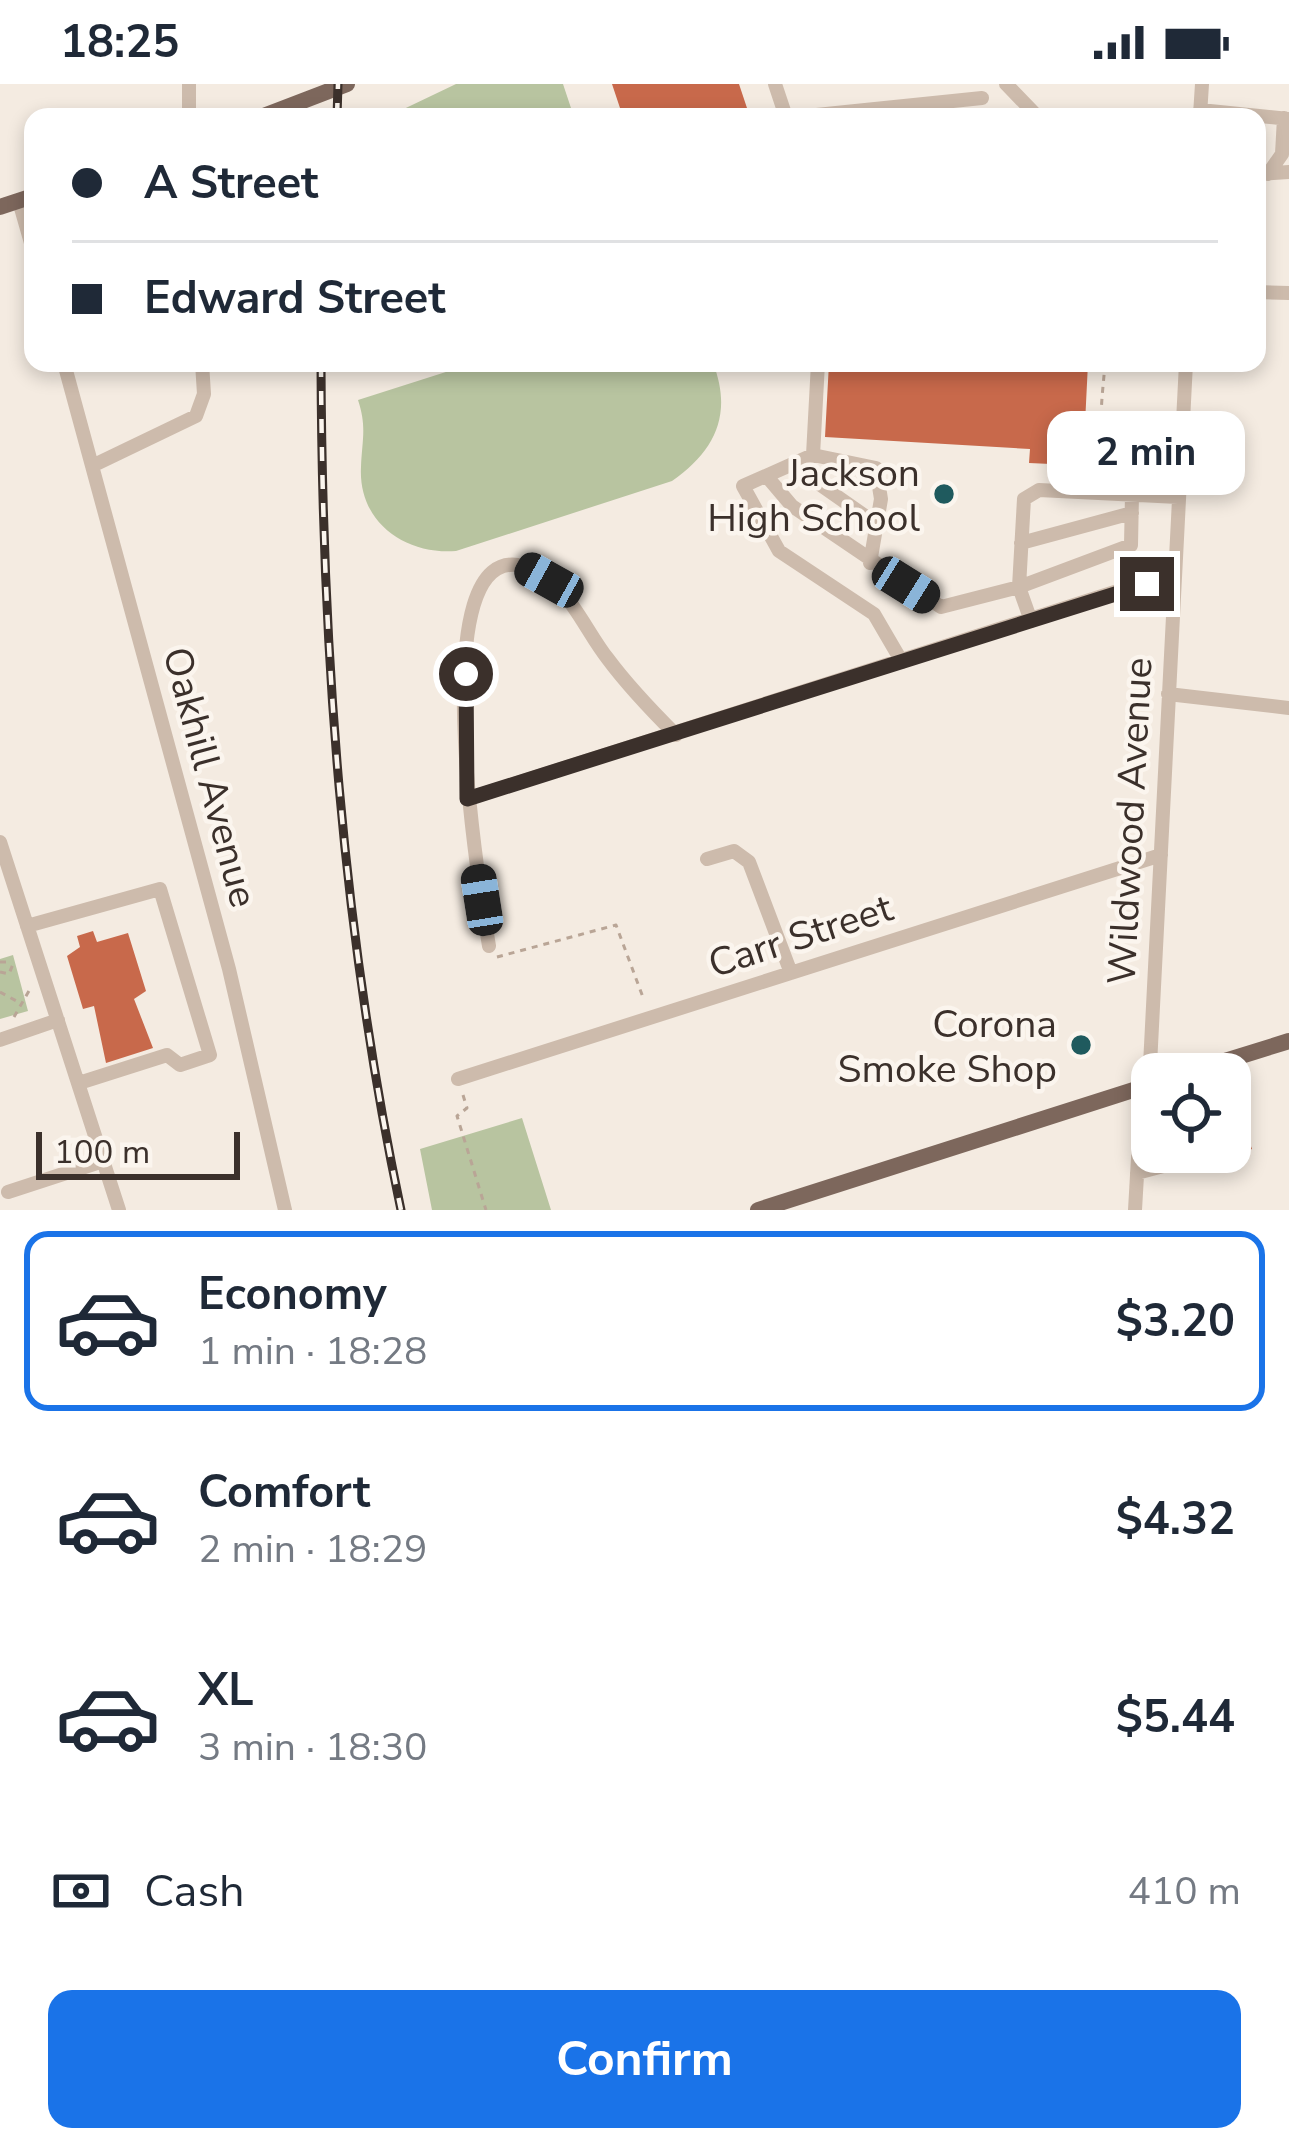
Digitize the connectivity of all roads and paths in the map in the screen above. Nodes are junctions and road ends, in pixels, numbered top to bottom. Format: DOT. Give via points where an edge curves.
graph roads {
  1 [pos="346,84"];
  2 [pos="1006,84"];
  3 [pos="982,98"];
  4 [pos="284,108"];
  5 [pos="885,108"];
  6 [pos="1029,108"];
  7 [pos="1287,118"];
  8 [pos="1266,171"];
  9 [pos="66,372"];
  10 [pos="203,372"];
  11 [pos="818,372"];
  12 [pos="1104,372"];
  13 [pos="1185,372"];
  14 [pos="813,455"];
  15 [pos="92,466"];
  16 [pos="796,467"];
  17 [pos="769,478"];
  18 [pos="1160,483"];
  19 [pos="1132,495"];
  20 [pos="1178,496"];
  21 [pos="1132,512"];
  22 [pos="875,523"];
  23 [pos="1022,543"];
  24 [pos="870,563"];
  25 [pos="1174,573"];
  26 [pos="1019,587"];
  27 [pos="1031,621"];
  28 [pos="902,662"];
  29 [pos="1168,694"];
  30 [pos="1289,708"];
  31 [pos="676,735"];
  32 [pos="467,799"];
  33 [pos="0,842"];
  34 [pos="1162,855"];
  35 [pos="707,859"];
  36 [pos="27,926"];
  37 [pos="489,946"];
  38 [pos="0,962"];
  39 [pos="790,973"];
  40 [pos="1,975"];
  41 [pos="30,989"];
  42 [pos="0,992"];
  43 [pos="644,1000"];
  44 [pos="22,1004"];
  45 [pos="14,1018"];
  46 [pos="58,1020"];
  47 [pos="0,1040"];
  48 [pos="1289,1041"];
  49 [pos="1151,1053"];
  50 [pos="1251,1059"];
  51 [pos="458,1078"];
  52 [pos="79,1083"];
  53 [pos="1131,1091"];
  54 [pos="103,1161"];
  55 [pos="1137,1173"];
  56 [pos="8,1192"];
  57 [pos="119,1210"];
  58 [pos="285,1210"];
  59 [pos="486,1210"];
  60 [pos="758,1210"];
  61 [pos="1135,1210"];
  1 -- 4 [label="main road"];
  2 -- 6 [label="street"];
  3 -- 5 [label="street"];
  7 -- 8 [label="street" via="1282,154"];
  9 -- 15 [label="street, Oakhill Avenue"];
  10 -- 15 [label="street" via="196,416"];
  11 -- 14 [label="street"];
  12 -- 18 [label="path" via="1100,438 1109,457 1120,471"];
  13 -- 20 [label="street, Wildwood Avenue"];
  14 -- 16 [label="street"];
  14 -- 22 [label="street" via="876,468"];
  15 -- 58 [label="street, Oakhill Avenue" via="229,969"];
  16 -- 17 [label="street"];
  16 -- 22 [label="street"];
  17 -- 24 [label="street" via="792,506"];
  17 -- 28 [label="street" via="742,486 779,550 874,614"];
  19 -- 20 [label="street"];
  19 -- 21 [label="street"];
  19 -- 23 [label="street" via="1039,490 1024,499"];
  20 -- 25 [label="street, Wildwood Avenue"];
  21 -- 23 [label="street"];
  21 -- 26 [label="street" via="1131,545"];
  22 -- 24 [label="street"];
  23 -- 26 [label="street"];
  24 -- 26 [label="street" via="941,607"];
  25 -- 27 [label="street"];
  25 -- 29 [label="street, Wildwood Avenue"];
  26 -- 27 [label="street"];
  27 -- 28 [label="street"];
  28 -- 31 [label="street"];
  29 -- 30 [label="street"];
  29 -- 34 [label="street, Wildwood Avenue"];
  31 -- 32 [label="street"];
  31 -- 32 [label="street" via="606,657 569,599 523,566 503,566 482,584 465,633"];
  32 -- 37 [label="street"];
  33 -- 36 [label="street"];
  34 -- 39 [label="street, Carr Street"];
  34 -- 49 [label="street, Wildwood Avenue"];
  35 -- 39 [label="street" via="734,851 749,862"];
  36 -- 46 [label="street"];
  36 -- 52 [label="street" via="160,889 210,1055 180,1065 167,1055"];
  37 -- 43 [label="path" via="497,957 616,925"];
  38 -- 40 [label="path" via="14,966"];
  39 -- 51 [label="street, Carr Street"];
  41 -- 44 [label="path"];
  42 -- 44 [label="path"];
  44 -- 45 [label="path"];
  46 -- 47 [label="street"];
  46 -- 52 [label="street"];
  48 -- 50 [label="main road"];
  51 -- 59 [label="path" via="467,1108 457,1117"];
  52 -- 54 [label="street"];
  53 -- 60 [label="main road"];
  54 -- 56 [label="street"];
  54 -- 57 [label="street"];
  55 -- 61 [label="street, Wildwood Avenue"];
}
